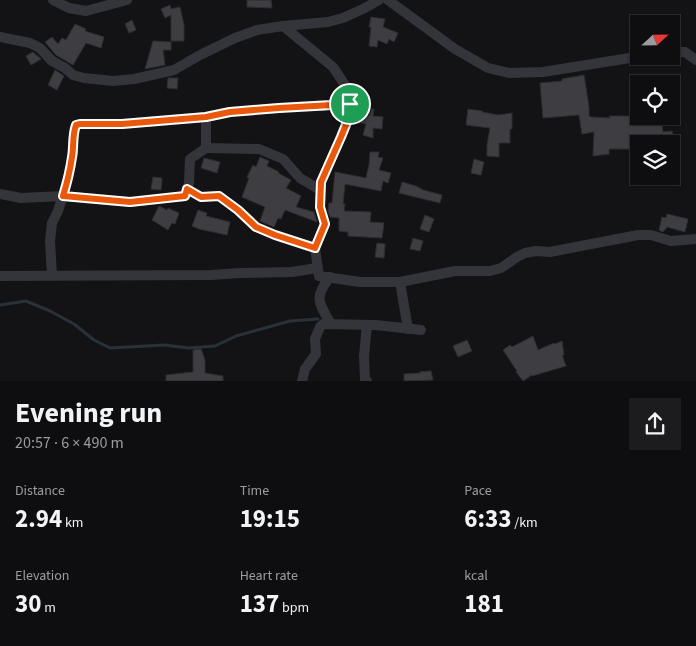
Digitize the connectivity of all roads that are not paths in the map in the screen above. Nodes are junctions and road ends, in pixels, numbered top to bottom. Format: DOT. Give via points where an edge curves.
graph roads {
  1 [pos="53,0"];
  2 [pos="83,0"];
  3 [pos="127,0"];
  4 [pos="379,0"];
  5 [pos="388,0"];
  6 [pos="86,11"];
  7 [pos="282,26"];
  8 [pos="0,37"];
  9 [pos="680,52"];
  10 [pos="630,58"];
  11 [pos="696,60"];
  12 [pos="350,104"];
  13 [pos="206,117"];
  14 [pos="206,148"];
  15 [pos="187,189"];
  16 [pos="320,190"];
  17 [pos="0,194"];
  18 [pos="63,196"];
  19 [pos="696,240"];
  20 [pos="315,248"];
  21 [pos="317,268"];
  22 [pos="52,275"];
  23 [pos="0,276"];
  24 [pos="330,277"];
  25 [pos="400,282"];
  26 [pos="331,324"];
  27 [pos="367,325"];
  28 [pos="408,329"];
  29 [pos="421,330"];
  30 [pos="302,381"];
  31 [pos="367,381"];
  1 -- 6 [label="street" via="69,8"];
  2 -- 6 [label="street"];
  3 -- 6 [label="street"];
  4 -- 7 [label="street" via="328,22"];
  5 -- 10 [label="street" via="455,50 488,68 509,73 543,72"];
  7 -- 8 [label="street" via="235,38 174,70 112,81 73,75 40,48"];
  7 -- 12 [label="street" via="333,68 347,88"];
  9 -- 11 [label="street"];
  12 -- 13 [label="street" via="230,112"];
  12 -- 16 [label="street" via="348,120"];
  13 -- 14 [label="street"];
  13 -- 18 [label="street" via="76,125"];
  14 -- 15 [label="street" via="190,159"];
  14 -- 16 [label="street" via="259,149 283,159 300,178"];
  15 -- 18 [label="street" via="185,196 130,202"];
  15 -- 20 [label="street" via="201,197 219,196 256,227"];
  16 -- 20 [label="street" via="325,224"];
  17 -- 18 [label="street" via="21,198"];
  18 -- 22 [label="street" via="52,224"];
  19 -- 25 [label="street" via="671,241 638,235 550,252 525,253 490,271 455,271"];
  20 -- 21 [label="street"];
  21 -- 22 [label="street" via="211,275"];
  21 -- 24 [label="street" via="319,276"];
  22 -- 23 [label="street"];
  24 -- 25 [label="street" via="360,282"];
  24 -- 26 [label="street" via="321,288 319,301"];
  25 -- 28 [label="street"];
  26 -- 27 [label="street"];
  26 -- 30 [label="street" via="320,327 315,339 316,354 304,369"];
  27 -- 28 [label="street"];
  27 -- 31 [label="street" via="364,356"];
  28 -- 29 [label="street"];
}
